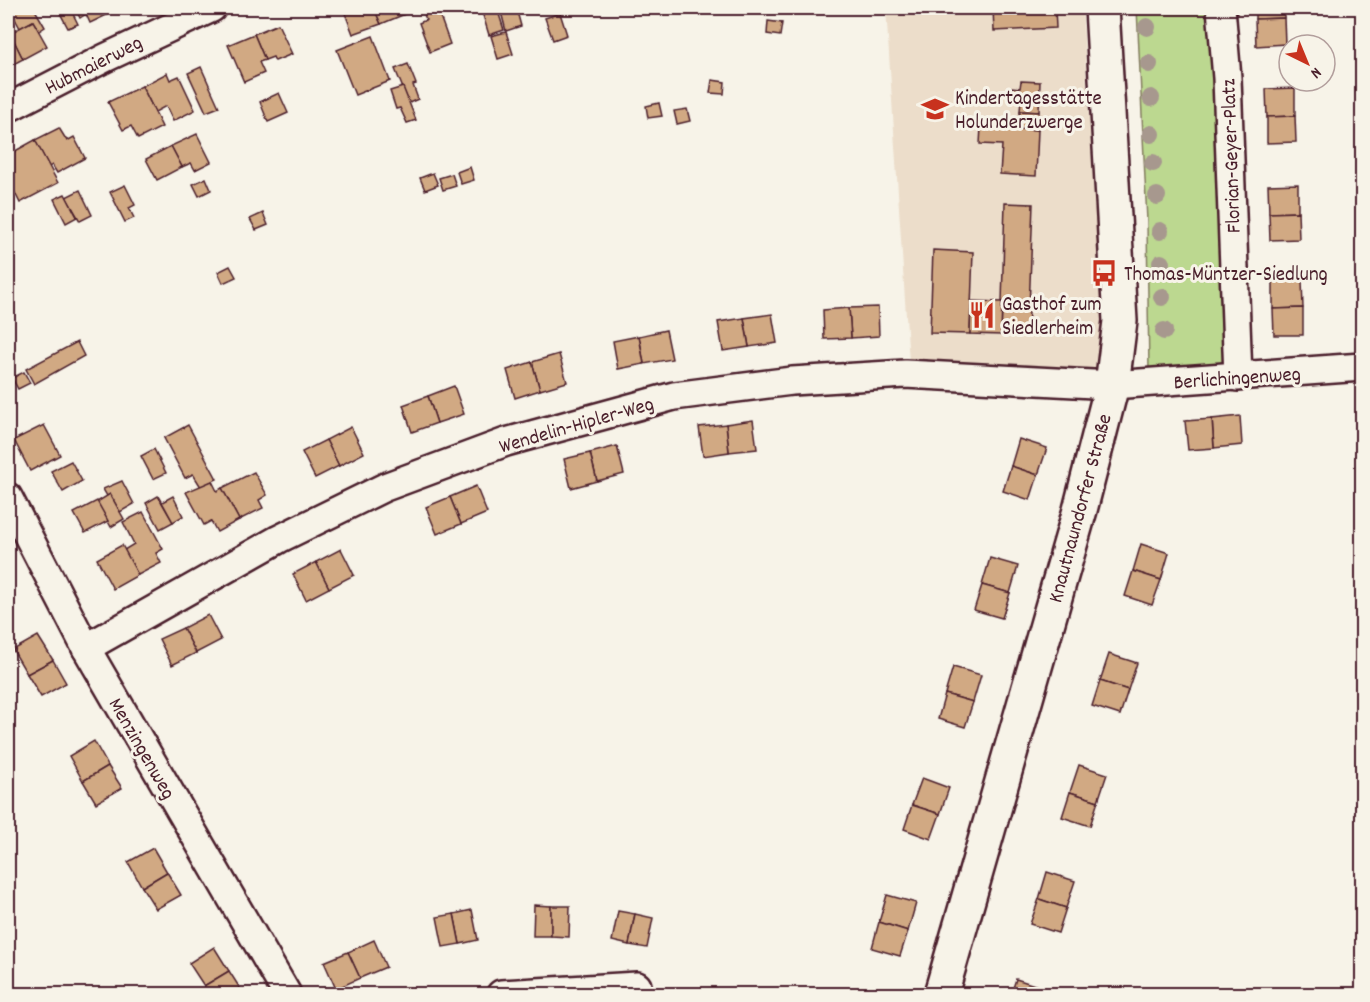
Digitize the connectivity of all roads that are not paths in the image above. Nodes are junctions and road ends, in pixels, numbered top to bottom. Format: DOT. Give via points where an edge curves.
graph roads {
  1 [pos="212,8"];
  2 [pos="1102,8"];
  3 [pos="1221,8"];
  4 [pos="8,108"];
  5 [pos="1362,367"];
  6 [pos="1238,377"];
  7 [pos="1112,385"];
  8 [pos="8,497"];
  9 [pos="86,648"];
  10 [pos="637,986"];
  11 [pos="286,994"];
  12 [pos="501,994"];
  13 [pos="941,994"];
  1 -- 4 [label="street, Hubmaierweg"];
  2 -- 7 [label="main road, Knautnaundorfer Straße" via="1120,321"];
  3 -- 6 [label="street, Florian-Geyer-Platz"];
  5 -- 6 [label="street, Berlichingenweg"];
  6 -- 7 [label="street, Berlichingenweg"];
  7 -- 9 [label="street, Wendelin-Hipler-Weg" via="905,374 792,381 674,396 506,442 385,487 279,539"];
  7 -- 13 [label="main road, Knautnaundorfer Straße"];
  8 -- 9 [label="street, Menzingenweg"];
  9 -- 11 [label="street, Menzingenweg"];
  10 -- 12 [label="street"];
}
